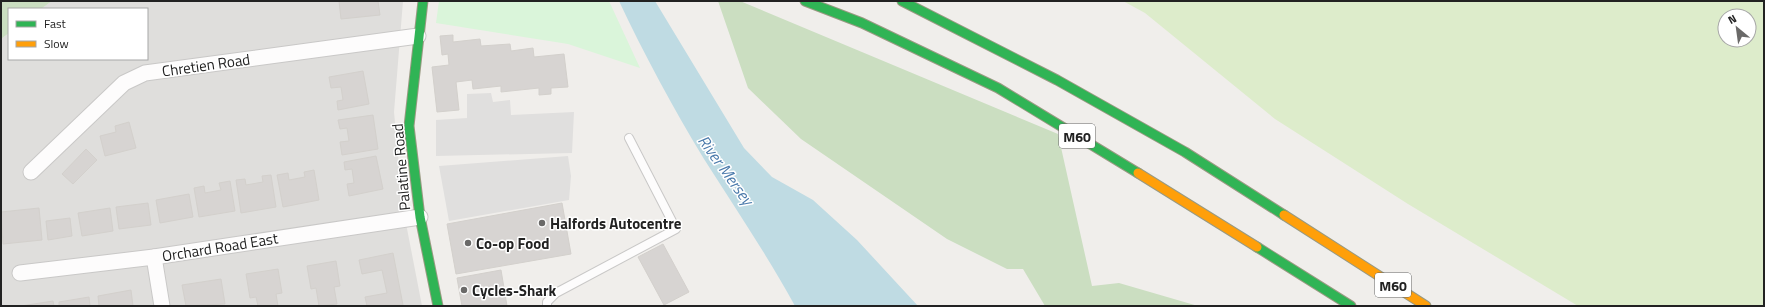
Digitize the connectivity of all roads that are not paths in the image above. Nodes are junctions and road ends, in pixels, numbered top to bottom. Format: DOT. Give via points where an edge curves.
graph roads {
  1 [pos="423,1"];
  2 [pos="805,1"];
  3 [pos="902,1"];
  4 [pos="418,36"];
  5 [pos="629,138"];
  6 [pos="31,172"];
  7 [pos="420,217"];
  8 [pos="154,257"];
  9 [pos="20,273"];
  10 [pos="162,306"];
  11 [pos="438,306"];
  12 [pos="547,306"];
  13 [pos="1351,306"];
  14 [pos="1426,306"];
  1 -- 4 [label="main road, Palatine Road"];
  2 -- 13 [label="main road, M60" via="862,23 998,88"];
  3 -- 14 [label="main road, M60" via="1057,80 1185,152"];
  4 -- 6 [label="street, Chretien Road" via="145,74 124,83"];
  4 -- 7 [label="main road, Palatine Road" via="409,126"];
  5 -- 12 [label="lane" via="676,229 556,293 547,302"];
  7 -- 8 [label="street, Orchard Road East"];
  7 -- 11 [label="main road, Palatine Road"];
  8 -- 9 [label="street, Orchard Road East"];
  8 -- 10 [label="street"];
}
